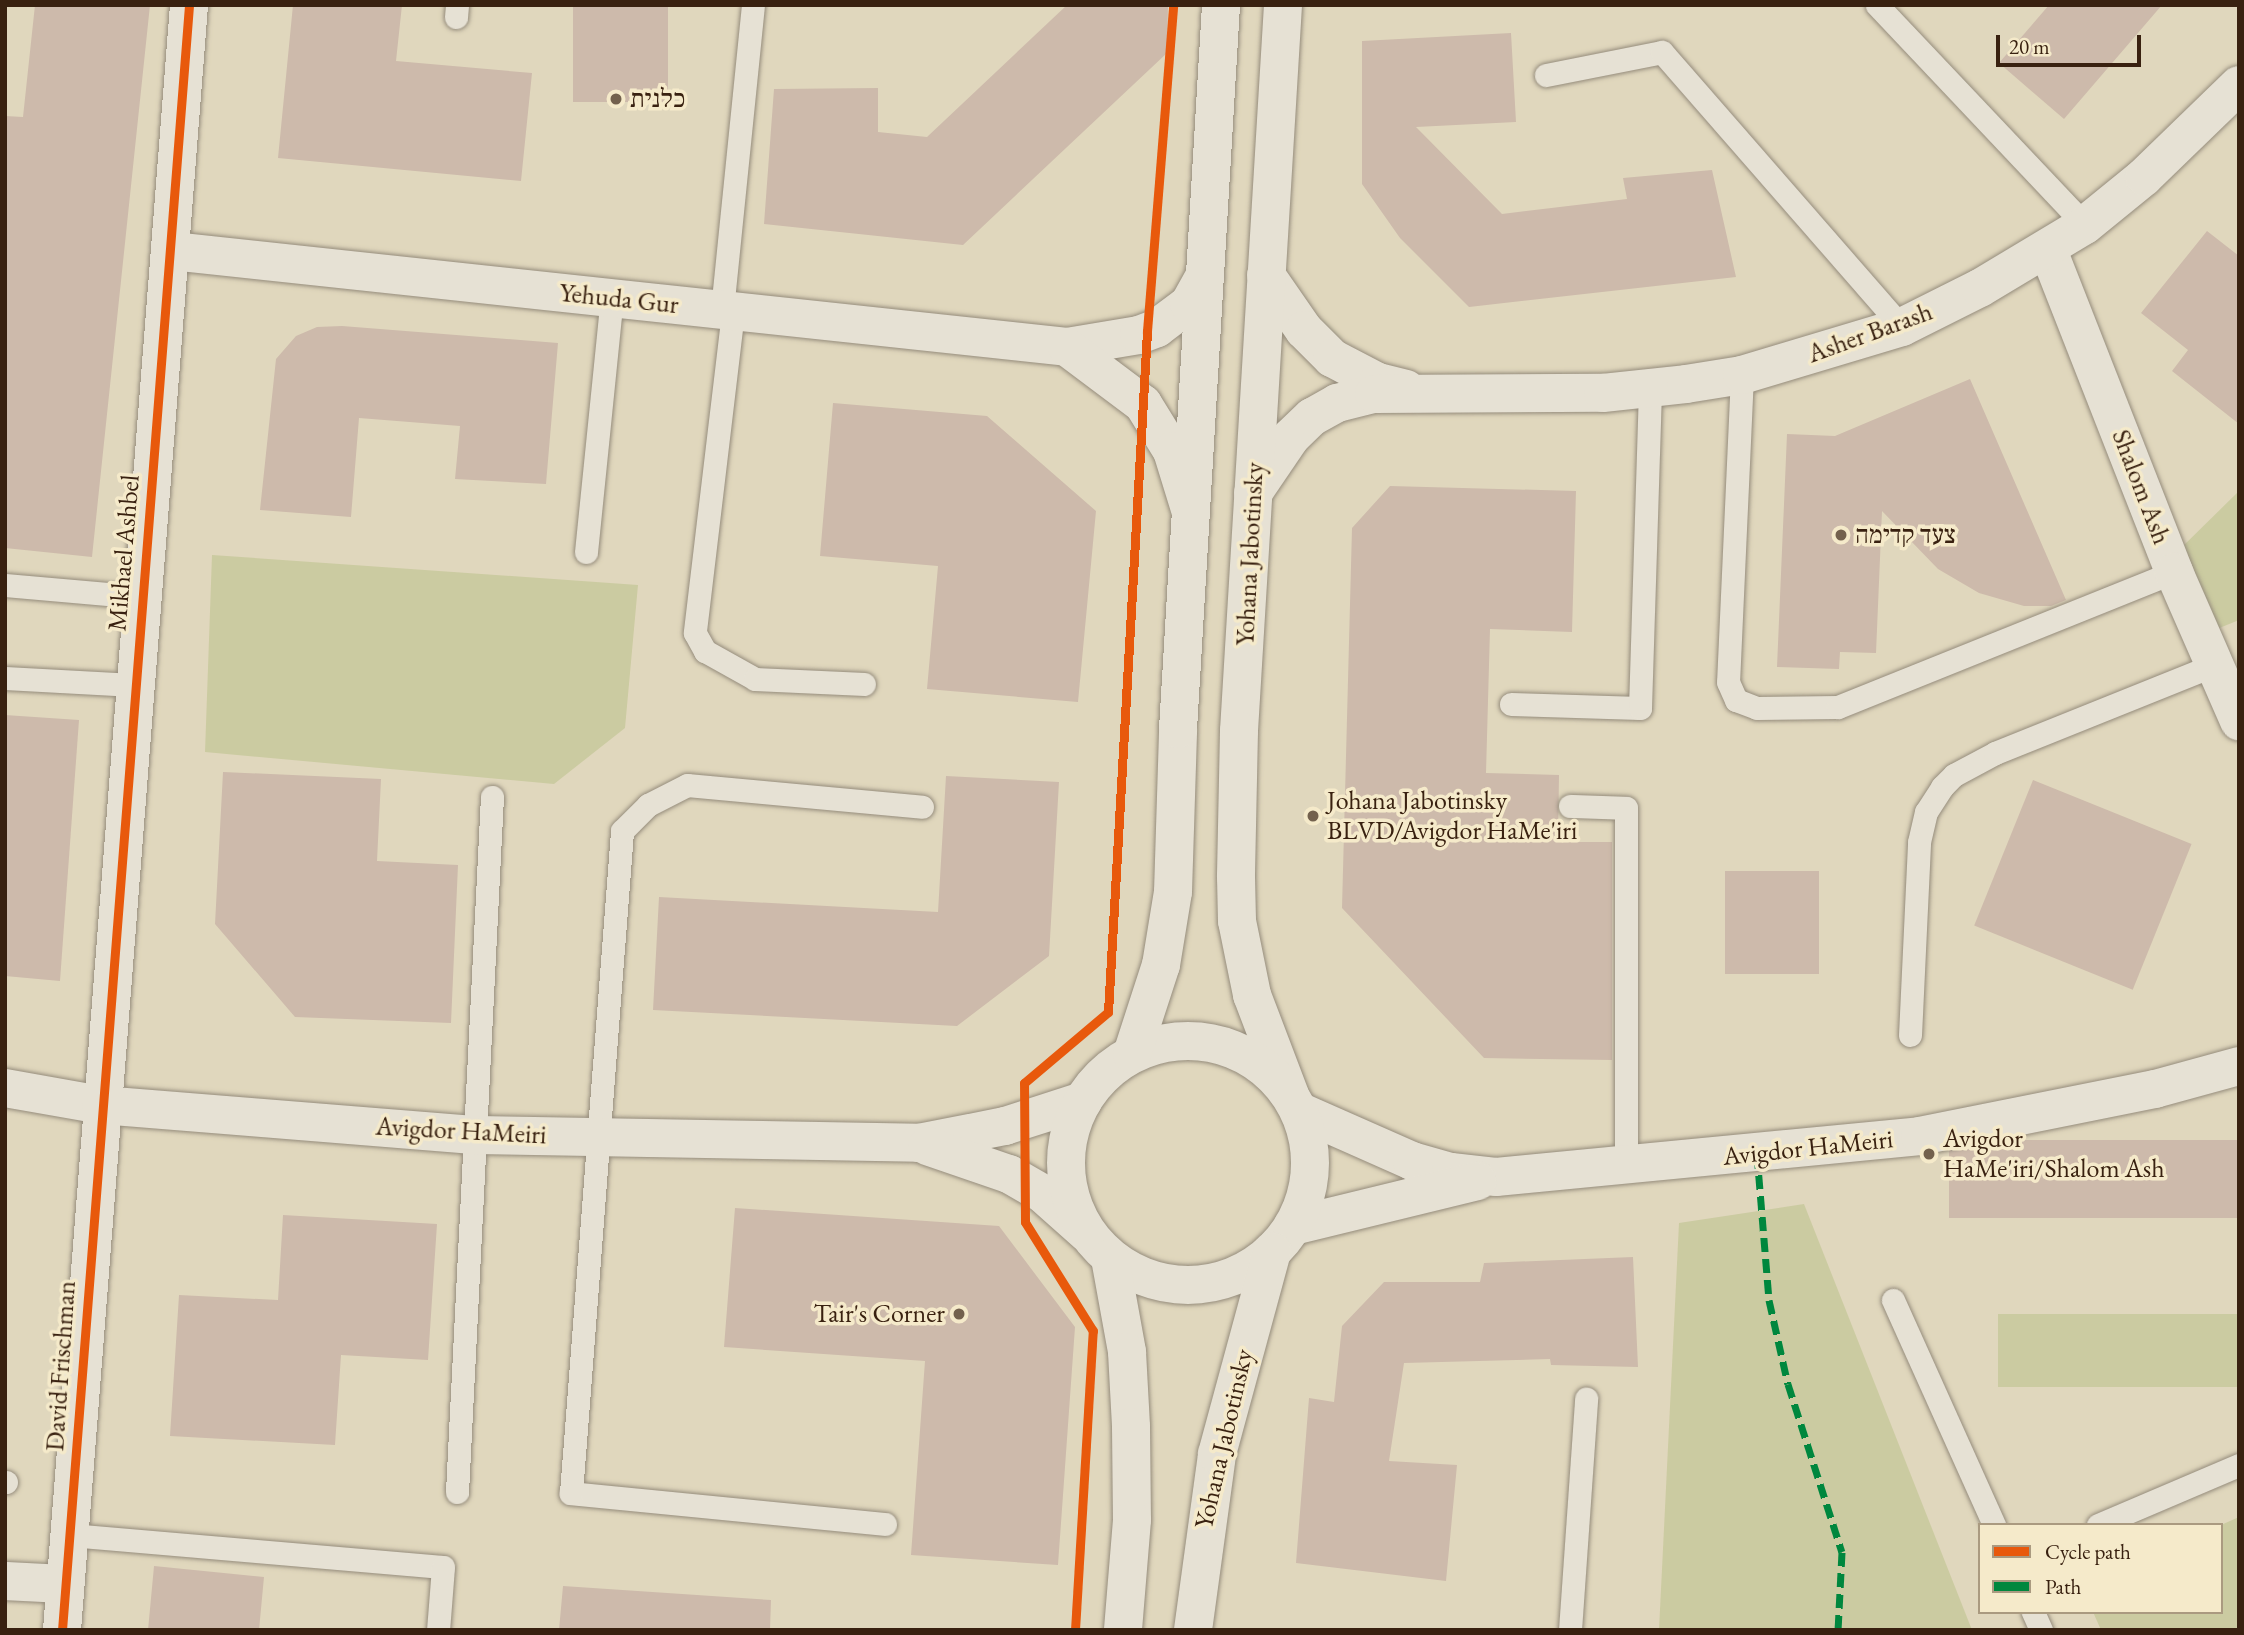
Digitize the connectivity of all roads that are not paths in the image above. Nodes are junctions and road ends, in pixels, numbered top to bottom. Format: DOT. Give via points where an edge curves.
graph roads {
  1 [pos="189,5"];
  2 [pos="753,5"];
  3 [pos="1221,5"];
  4 [pos="1283,5"];
  5 [pos="1877,5"];
  6 [pos="1546,75"];
  7 [pos="2239,85"];
  8 [pos="2085,225"];
  9 [pos="2048,250"];
  10 [pos="172,251"];
  11 [pos="1205,275"];
  12 [pos="1266,275"];
  13 [pos="612,298"];
  14 [pos="728,311"];
  15 [pos="1902,327"];
  16 [pos="1067,347"];
  17 [pos="1742,375"];
  18 [pos="1650,388"];
  19 [pos="1429,395"];
  20 [pos="1253,493"];
  21 [pos="1191,511"];
  22 [pos="586,552"];
  23 [pos="2174,572"];
  24 [pos="5,585"];
  25 [pos="141,597"];
  26 [pos="2214,665"];
  27 [pos="5,678"];
  28 [pos="864,684"];
  29 [pos="134,685"];
  30 [pos="1511,704"];
  31 [pos="2239,721"];
  32 [pos="492,797"];
  33 [pos="1570,806"];
  34 [pos="922,807"];
  35 [pos="1910,1035"];
  36 [pos="1132,1054"];
  37 [pos="2239,1066"];
  38 [pos="5,1088"];
  39 [pos="1083,1101"];
  40 [pos="1294,1103"];
  41 [pos="101,1105"];
  42 [pos="477,1135"];
  43 [pos="601,1137"];
  44 [pos="919,1143"];
  45 [pos="1626,1168"];
  46 [pos="1496,1177"];
  47 [pos="1283,1239"];
  48 [pos="1099,1246"];
  49 [pos="1893,1300"];
  50 [pos="1586,1399"];
  51 [pos="2239,1465"];
  52 [pos="457,1492"];
  53 [pos="1993,1523"];
  54 [pos="2103,1523"];
  55 [pos="885,1524"];
  56 [pos="70,1535"];
  57 [pos="5,1581"];
  58 [pos="65,1584"];
  59 [pos="2034,1614"];
  60 [pos="62,1630"];
  61 [pos="438,1630"];
  62 [pos="1123,1630"];
  63 [pos="1193,1630"];
  64 [pos="1570,1630"];
  65 [pos="2041,1630"];
  1 -- 10 [label="street, Mikhael Ashbel"];
  2 -- 14 [label="lane"];
  3 -- 11 [label="street"];
  4 -- 12 [label="street, Yohana Jabotinsky"];
  5 -- 8 [label="lane"];
  6 -- 15 [label="lane" via="1662,52"];
  7 -- 8 [label="street, Asher Barash" via="2144,177"];
  8 -- 9 [label="street, Asher Barash"];
  9 -- 15 [label="street, Asher Barash"];
  9 -- 23 [label="street, Shalom Ash"];
  10 -- 13 [label="street, Yehuda Gur"];
  10 -- 25 [label="street, Mikhael Ashbel"];
  11 -- 16 [label="street, Yehuda Gur" via="1189,304 1157,328"];
  11 -- 21 [label="street"];
  12 -- 19 [label="street, Asher Barash" via="1304,330 1332,358 1378,383"];
  12 -- 20 [label="street, Yohana Jabotinsky"];
  13 -- 14 [label="street, Yehuda Gur"];
  13 -- 22 [label="lane"];
  14 -- 16 [label="street, Yehuda Gur"];
  14 -- 28 [label="lane" via="695,632 705,651 755,679"];
  15 -- 17 [label="street, Asher Barash"];
  16 -- 21 [label="street" via="1143,404 1172,450"];
  17 -- 18 [label="street, Asher Barash"];
  17 -- 23 [label="lane" via="1728,682 1736,700 1757,708 1838,706"];
  18 -- 19 [label="street, Asher Barash"];
  18 -- 30 [label="lane" via="1640,708"];
  19 -- 20 [label="street, Asher Barash" via="1374,394 1329,408 1291,438"];
  20 -- 40 [label="street, Yohana Jabotinsky" via="1239,731 1237,921 1252,995"];
  21 -- 36 [label="street" via="1173,892 1161,965"];
  23 -- 26 [label="street, Shalom Ash"];
  24 -- 25 [label="lane"];
  25 -- 29 [label="street, Mikhael Ashbel"];
  26 -- 31 [label="street, Shalom Ash"];
  26 -- 35 [label="lane" via="1995,753 1954,775 1942,787 1926,812 1919,842"];
  27 -- 29 [label="lane"];
  29 -- 41 [label="street, Mikhael Ashbel"];
  32 -- 42 [label="lane"];
  33 -- 45 [label="lane" via="1626,808"];
  34 -- 43 [label="lane" via="687,785 648,805 621,831"];
  36 -- 39 [label="street" via="1105,1074"];
  36 -- 40 [label="street" via="1202,1041 1236,1050 1266,1068"];
  37 -- 45 [label="street, Avigdor HaMeiri" via="2155,1089 1920,1136"];
  38 -- 41 [label="street, Avigdor HaMeiri"];
  39 -- 44 [label="street, Avigdor HaMeiri" via="1004,1126"];
  39 -- 48 [label="street" via="1069,1133 1066,1167 1072,1202"];
  40 -- 46 [label="street, Avigdor HaMeiri" via="1412,1161 1451,1172"];
  40 -- 47 [label="street" via="1308,1140 1310,1169 1305,1199"];
  41 -- 42 [label="street, Avigdor HaMeiri"];
  41 -- 56 [label="street, David Frischman"];
  42 -- 43 [label="street, Avigdor HaMeiri"];
  42 -- 52 [label="lane"];
  43 -- 44 [label="street, Avigdor HaMeiri"];
  43 -- 55 [label="lane" via="571,1493"];
  44 -- 48 [label="street, Avigdor HaMeiri" via="1009,1174 1043,1194"];
  45 -- 46 [label="street, Avigdor HaMeiri"];
  46 -- 47 [label="street, Avigdor HaMeiri"];
  47 -- 48 [label="street" via="1244,1272 1210,1283 1175,1285 1141,1276"];
  47 -- 63 [label="street, Yohana Jabotinsky" via="1217,1454"];
  48 -- 62 [label="street" via="1127,1352 1132,1520"];
  49 -- 53 [label="lane"];
  50 -- 64 [label="lane"];
  51 -- 54 [label="lane"];
  56 -- 58 [label="street, David Frischman"];
  56 -- 61 [label="lane" via="443,1567"];
  57 -- 58 [label="street"];
  58 -- 60 [label="street, David Frischman"];
  59 -- 65 [label="lane"];
}
